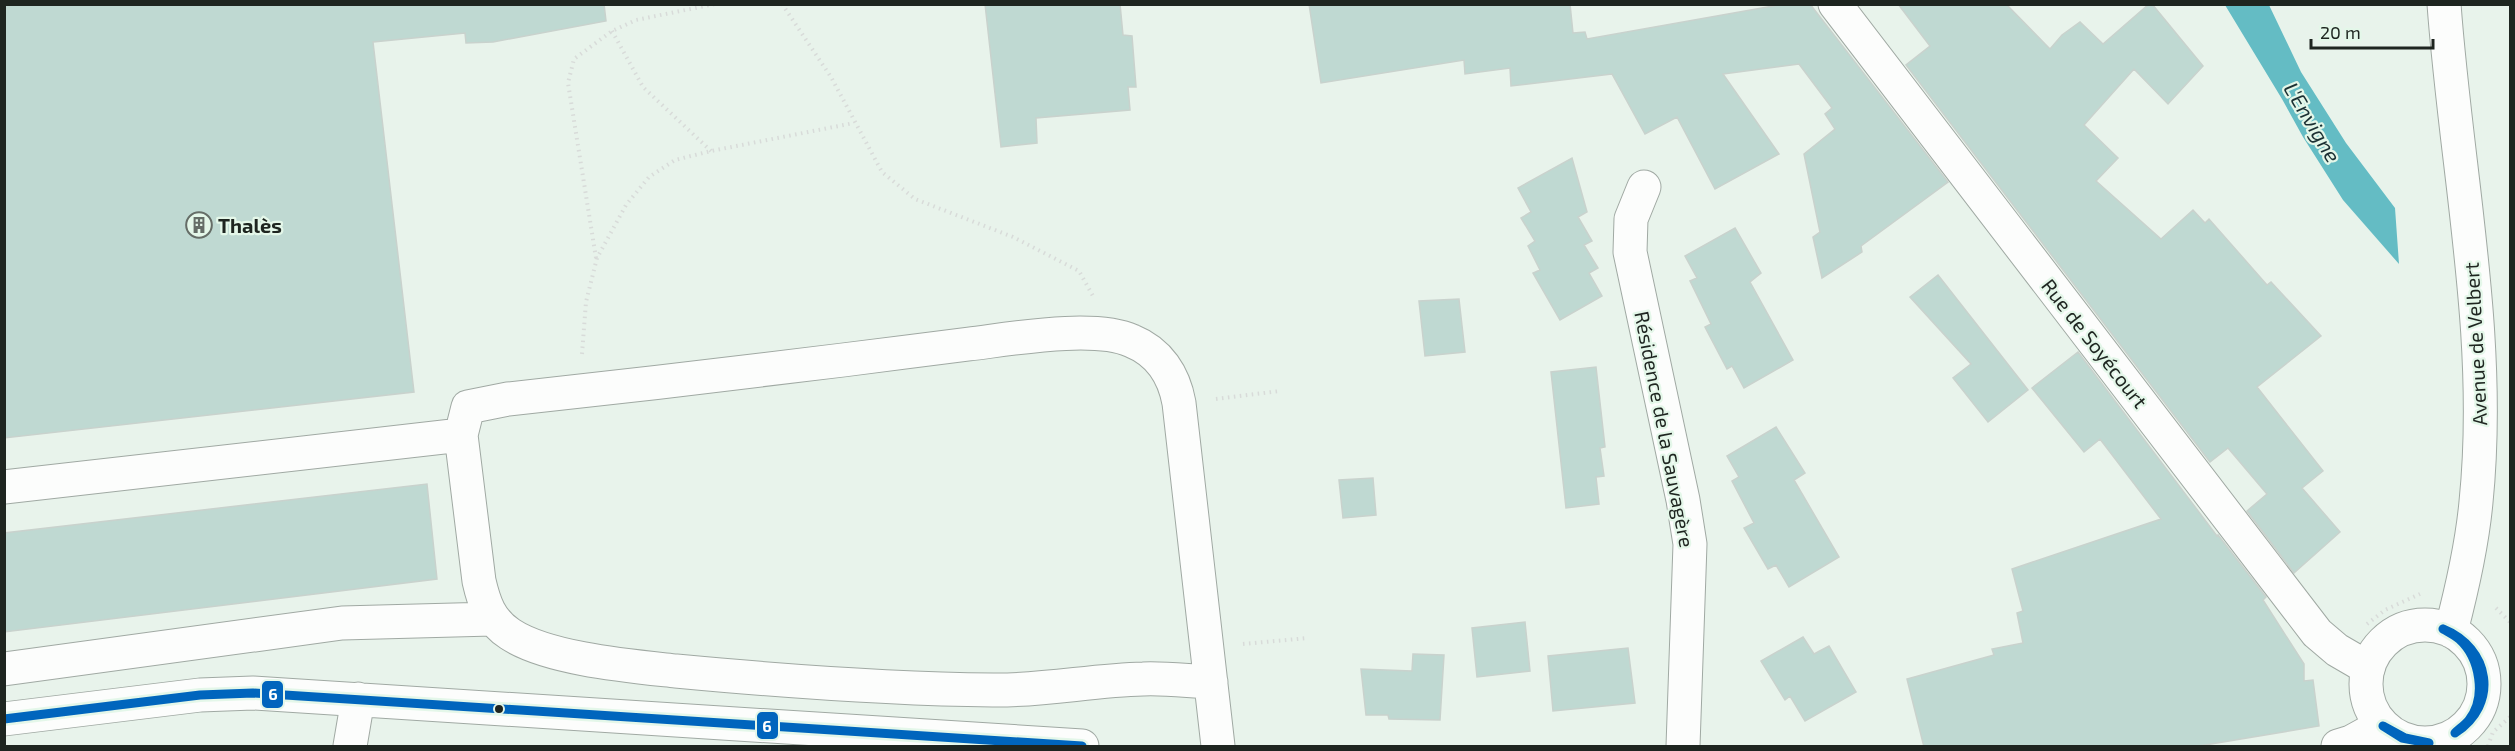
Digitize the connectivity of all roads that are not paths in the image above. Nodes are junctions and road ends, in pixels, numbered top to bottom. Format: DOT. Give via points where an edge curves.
graph roads {
  1 [pos="1834,4"];
  2 [pos="2429,4"];
  3 [pos="2444,4"];
  4 [pos="2447,55"];
  5 [pos="1644,187"];
  6 [pos="461,435"];
  7 [pos="4,487"];
  8 [pos="492,619"];
  9 [pos="2451,632"];
  10 [pos="2356,661"];
  11 [pos="4,669"];
  12 [pos="2497,675"];
  13 [pos="1210,682"];
  14 [pos="358,699"];
  15 [pos="4,719"];
  16 [pos="2382,725"];
  17 [pos="2449,742"];
  18 [pos="975,743"];
  19 [pos="350,747"];
  20 [pos="1082,747"];
  21 [pos="1218,747"];
  22 [pos="1683,747"];
  23 [pos="2338,747"];
  1 -- 10 [label="street, Rue de Soyécourt" via="2317,633"];
  2 -- 4 [label="street, Avenue de Velbert"];
  3 -- 4 [label="street, Avenue de Velbert"];
  4 -- 9 [label="street, Avenue de Velbert" via="2476,317 2480,431 2469,554"];
  5 -- 22 [label="street, Résidence de la Sauvagère" via="1631,219 1630,252 1689,544"];
  6 -- 7 [label="street"];
  6 -- 8 [label="street" via="479,581"];
  6 -- 13 [label="street" via="468,407 508,399 1011,339 1067,334 1132,340 1159,358 1175,384"];
  8 -- 11 [label="street" via="342,623"];
  8 -- 13 [label="street" via="532,646 614,665 710,674 996,690 1143,679"];
  9 -- 10 [label="street" via="2418,625 2401,630 2375,652"];
  9 -- 12 [label="street" via="2467,642"];
  10 -- 16 [label="street" via="2371,708"];
  12 -- 17 [label="street" via="2477,713"];
  13 -- 21 [label="street"];
  14 -- 15 [label="street" via="253,693 200,695"];
  14 -- 18 [label="street"];
  14 -- 19 [label="street"];
  16 -- 17 [label="street" via="2413,742"];
  16 -- 23 [label="street"];
  18 -- 20 [label="street"];
}
